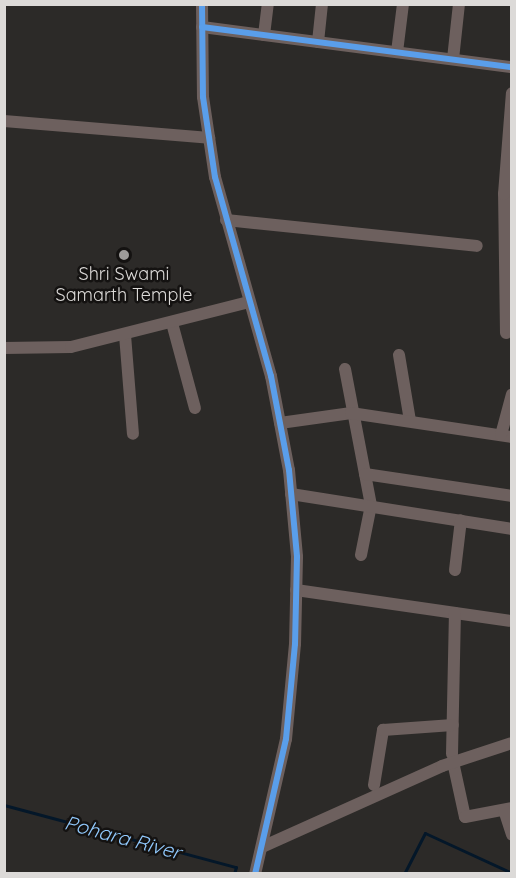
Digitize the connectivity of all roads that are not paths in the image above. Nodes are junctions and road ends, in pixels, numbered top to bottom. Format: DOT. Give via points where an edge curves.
graph roads {
  1 [pos="202,4"];
  2 [pos="268,4"];
  3 [pos="322,4"];
  4 [pos="403,4"];
  5 [pos="459,4"];
  6 [pos="202,27"];
  7 [pos="264,35"];
  8 [pos="318,42"];
  9 [pos="397,52"];
  10 [pos="453,59"];
  11 [pos="512,67"];
  12 [pos="512,93"];
  13 [pos="511,112"];
  14 [pos="4,122"];
  15 [pos="209,138"];
  16 [pos="226,220"];
  17 [pos="477,246"];
  18 [pos="249,302"];
  19 [pos="172,323"];
  20 [pos="506,333"];
  21 [pos="125,335"];
  22 [pos="4,348"];
  23 [pos="399,355"];
  24 [pos="345,369"];
  25 [pos="512,394"];
  26 [pos="195,408"];
  27 [pos="353,413"];
  28 [pos="410,421"];
  29 [pos="280,423"];
  30 [pos="133,434"];
  31 [pos="506,436"];
  32 [pos="365,474"];
  33 [pos="291,494"];
  34 [pos="512,496"];
  35 [pos="371,505"];
  36 [pos="462,520"];
  37 [pos="512,529"];
  38 [pos="361,555"];
  39 [pos="455,570"];
  40 [pos="296,590"];
  41 [pos="455,613"];
  42 [pos="512,621"];
  43 [pos="453,725"];
  44 [pos="512,743"];
  45 [pos="452,758"];
  46 [pos="374,785"];
  47 [pos="508,809"];
  48 [pos="512,835"];
  49 [pos="262,847"];
  50 [pos="256,868"];
  1 -- 6 [label="street"];
  2 -- 7 [label="street"];
  3 -- 8 [label="street"];
  4 -- 9 [label="street"];
  5 -- 10 [label="street"];
  6 -- 7 [label="street"];
  6 -- 15 [label="street" via="203,97"];
  7 -- 8 [label="street"];
  8 -- 9 [label="street"];
  9 -- 10 [label="street"];
  10 -- 11 [label="street"];
  12 -- 13 [label="street"];
  13 -- 20 [label="street" via="504,194"];
  14 -- 15 [label="street"];
  15 -- 16 [label="street"];
  16 -- 17 [label="street"];
  16 -- 18 [label="street"];
  18 -- 19 [label="street"];
  18 -- 29 [label="street"];
  19 -- 21 [label="street"];
  19 -- 26 [label="street"];
  21 -- 22 [label="street" via="71,347"];
  21 -- 30 [label="street"];
  23 -- 28 [label="street"];
  24 -- 27 [label="street"];
  25 -- 31 [label="street"];
  27 -- 28 [label="street"];
  27 -- 29 [label="street"];
  27 -- 32 [label="street"];
  28 -- 31 [label="street"];
  29 -- 33 [label="street"];
  32 -- 34 [label="street"];
  32 -- 35 [label="street"];
  33 -- 35 [label="street"];
  33 -- 40 [label="street"];
  35 -- 36 [label="street"];
  35 -- 38 [label="street"];
  36 -- 37 [label="street"];
  36 -- 39 [label="street"];
  40 -- 41 [label="street"];
  40 -- 49 [label="street" via="286,739"];
  41 -- 42 [label="street"];
  41 -- 43 [label="street"];
  43 -- 45 [label="street"];
  43 -- 46 [label="street" via="383,730"];
  44 -- 45 [label="street"];
  45 -- 47 [label="street" via="465,817"];
  45 -- 49 [label="street"];
  47 -- 48 [label="street"];
  49 -- 50 [label="street"];
}
